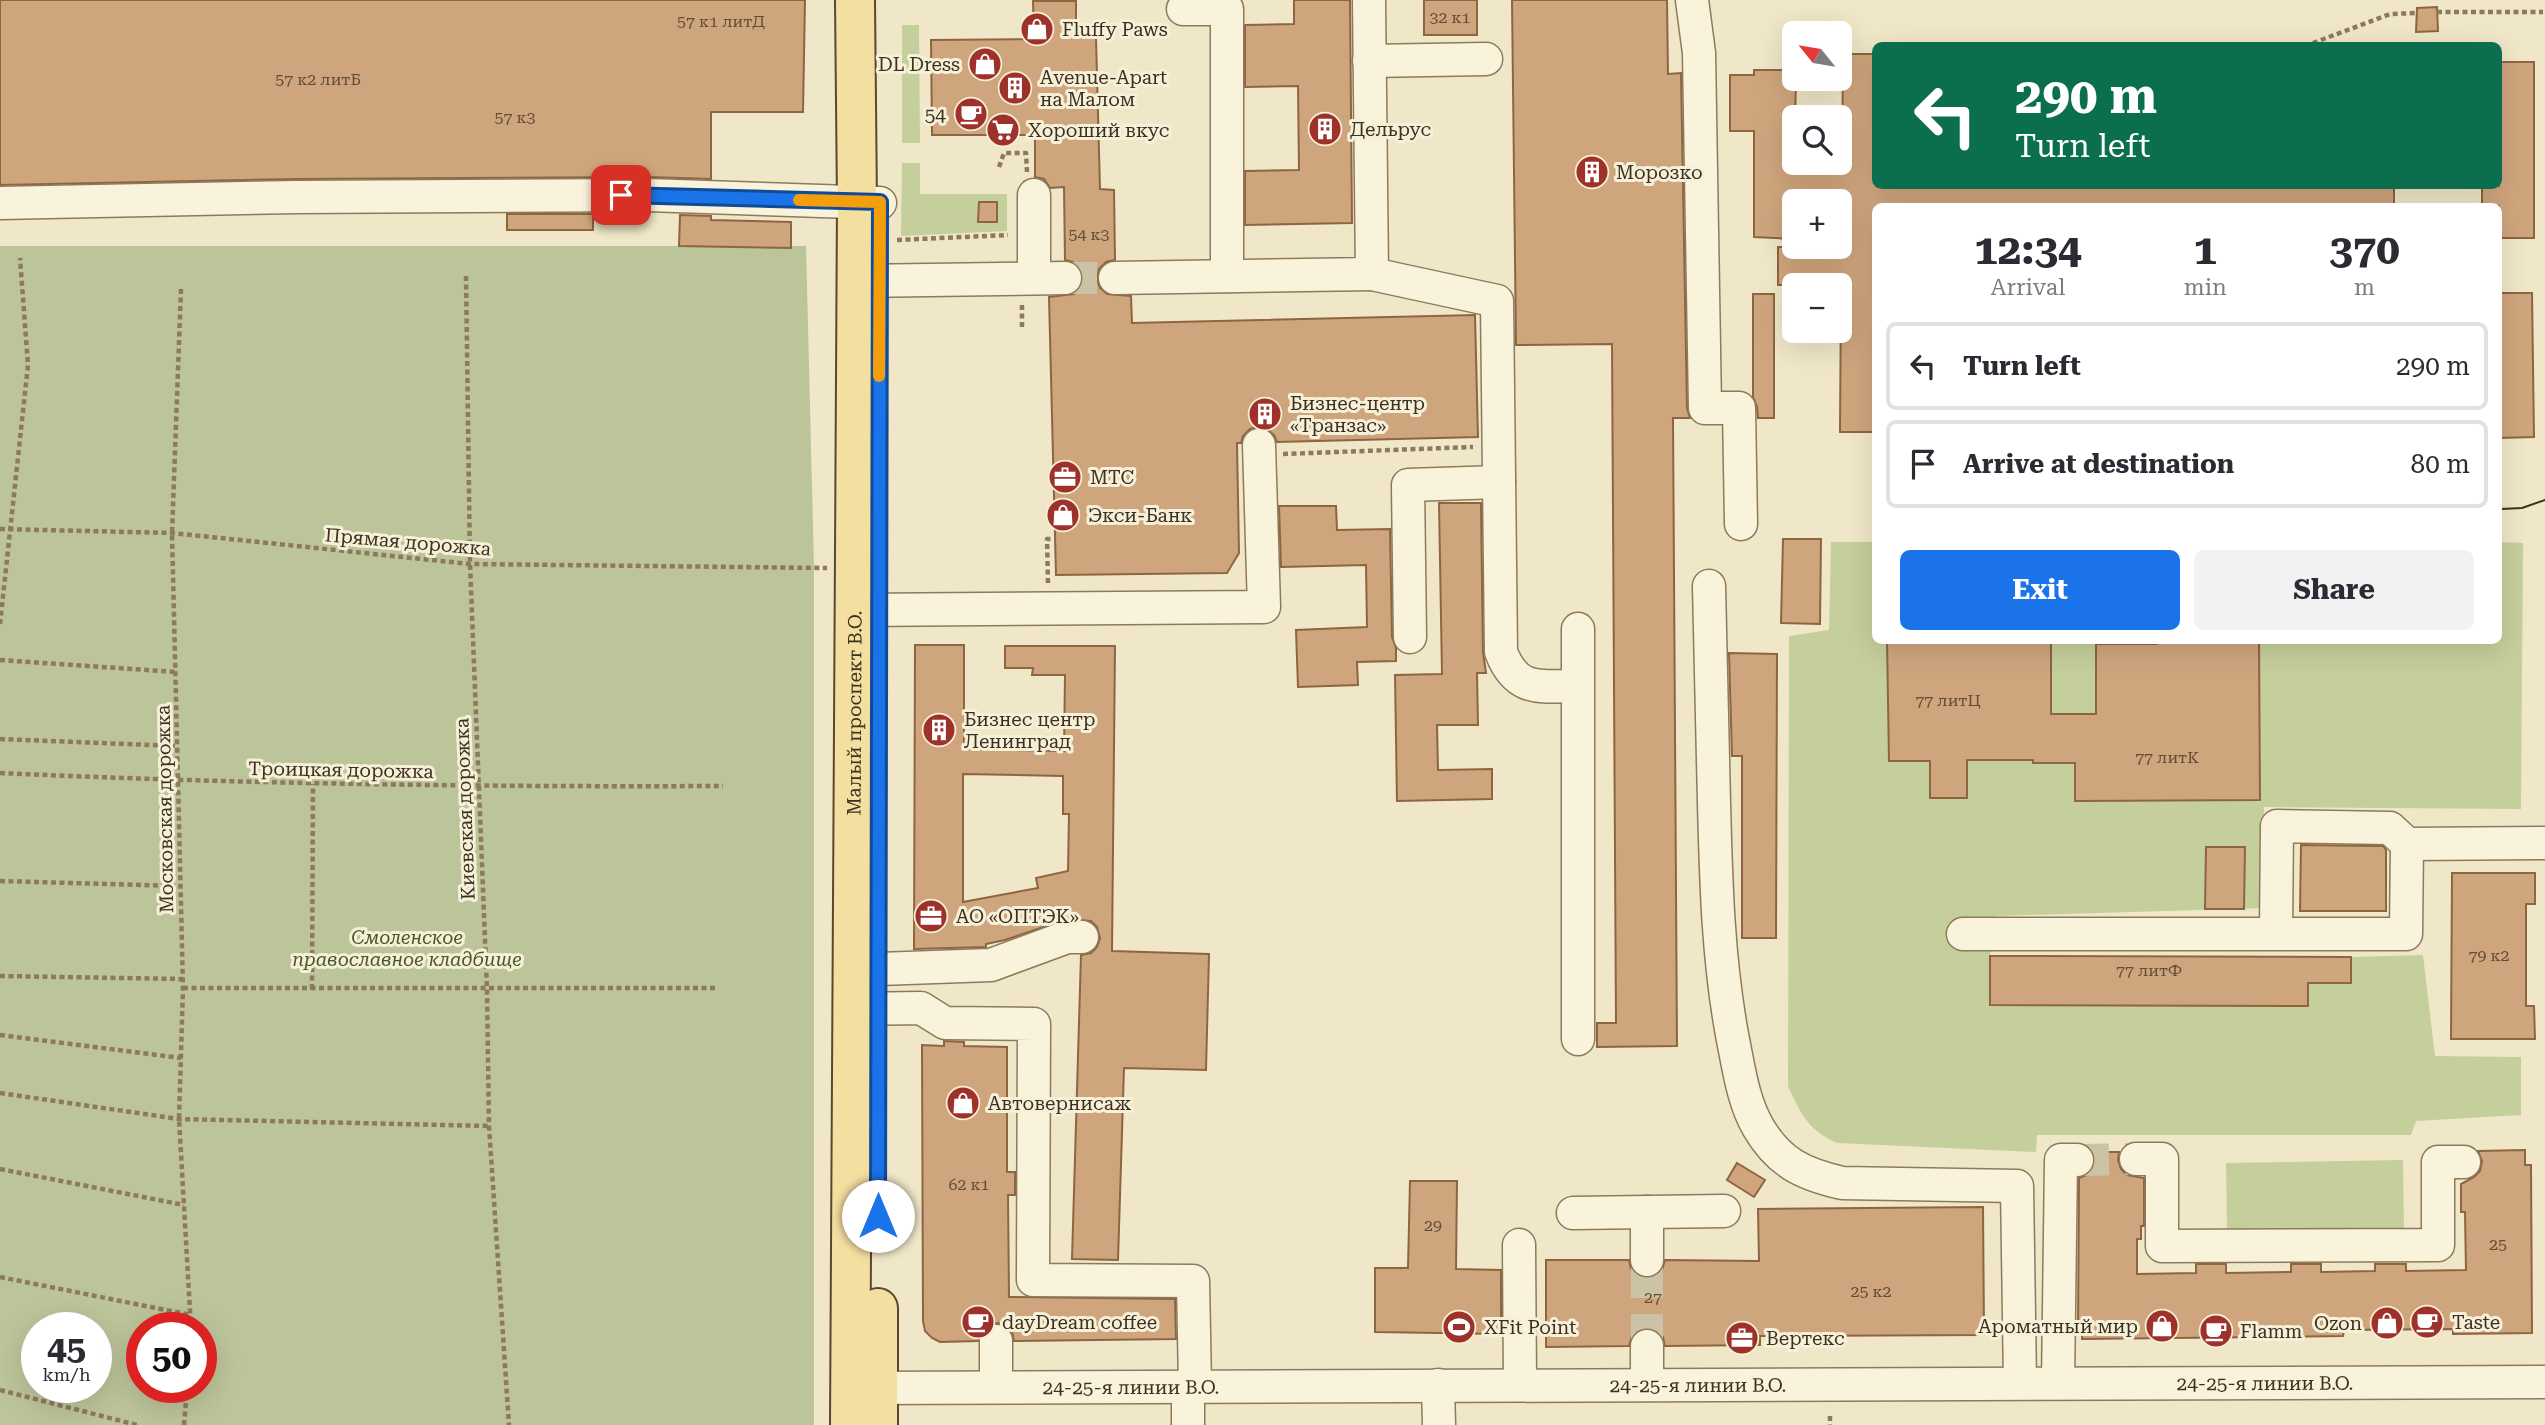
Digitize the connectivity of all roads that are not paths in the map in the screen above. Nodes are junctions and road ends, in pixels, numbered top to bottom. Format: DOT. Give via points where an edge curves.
graph roads {
  1 [pos="855,0"];
  2 [pos="880,0"];
  3 [pos="1369,0"];
  4 [pos="1692,0"];
  5 [pos="1183,9"];
  6 [pos="1486,59"];
  7 [pos="1369,61"];
  8 [pos="1034,195"];
  9 [pos="0,203"];
  10 [pos="869,203"];
  11 [pos="1372,274"];
  12 [pos="1227,276"];
  13 [pos="1115,278"];
  14 [pos="868,281"];
  15 [pos="1259,450"];
  16 [pos="1499,482"];
  17 [pos="1741,524"];
  18 [pos="1709,586"];
  19 [pos="867,610"];
  20 [pos="1578,629"];
  21 [pos="1410,637"];
  22 [pos="1577,686"];
  23 [pos="2545,843"];
  24 [pos="2407,844"];
  25 [pos="2276,932"];
  26 [pos="1963,934"];
  27 [pos="1082,937"];
  28 [pos="879,969"];
  29 [pos="866,1009"];
  30 [pos="1578,1039"];
  31 [pos="2136,1159"];
  32 [pos="2077,1160"];
  33 [pos="2464,1162"];
  34 [pos="1724,1211"];
  35 [pos="1647,1212"];
  36 [pos="1573,1213"];
  37 [pos="1519,1245"];
  38 [pos="1647,1260"];
  39 [pos="996,1341"];
  40 [pos="1647,1346"];
  41 [pos="2545,1382"];
  42 [pos="2020,1383"];
  43 [pos="2058,1383"];
  44 [pos="1438,1385"];
  45 [pos="1520,1385"];
  46 [pos="1647,1385"];
  47 [pos="1191,1386"];
  48 [pos="996,1387"];
  49 [pos="860,1400"];
  50 [pos="878,1425"];
  51 [pos="1188,1425"];
  52 [pos="1439,1425"];
  1 -- 10 [label="main road, Малый проспект В.О."];
  2 -- 10 [label="main road, Малый проспект В.О."];
  3 -- 7 [label="street"];
  4 -- 17 [label="street" via="1699,53 1705,408 1740,408"];
  5 -- 12 [label="street" via="1227,9"];
  6 -- 7 [label="street"];
  7 -- 11 [label="street"];
  8 -- 14 [label="street" via="1034,234 1049,278"];
  9 -- 10 [label="street" via="648,195"];
  10 -- 14 [label="main road, Малый проспект В.О."];
  11 -- 12 [label="street"];
  11 -- 16 [label="street" via="1497,300"];
  12 -- 13 [label="street"];
  14 -- 19 [label="main road, Малый проспект В.О."];
  15 -- 19 [label="street" via="1264,607"];
  16 -- 21 [label="street" via="1408,485"];
  16 -- 22 [label="street" via="1502,652 1509,671 1524,682 1542,686"];
  18 -- 42 [label="street" via="1717,920 1723,990 1743,1088 1756,1125 1794,1168 1818,1178 1842,1183 2017,1186"];
  19 -- 28 [label="main road, Малый проспект В.О."];
  19 -- 29 [label="main road, Малый проспект В.О."];
  20 -- 22 [label="street"];
  22 -- 30 [label="street"];
  23 -- 24 [label="street"];
  24 -- 25 [label="street" via="2406,934"];
  24 -- 25 [label="street" via="2390,828 2277,826"];
  25 -- 26 [label="street"];
  27 -- 28 [label="street" via="1067,937 1042,957 991,965"];
  28 -- 29 [label="main road, Малый проспект В.О."];
  29 -- 47 [label="street" via="921,1008 945,1023 1034,1024 1033,1280 1193,1281"];
  29 -- 49 [label="main road, Малый проспект В.О."];
  31 -- 33 [label="street" via="2162,1159 2162,1246 2438,1245 2438,1162"];
  32 -- 43 [label="street" via="2061,1160"];
  34 -- 35 [label="street"];
  35 -- 36 [label="street"];
  35 -- 38 [label="street"];
  37 -- 45 [label="street"];
  39 -- 48 [label="street"];
  40 -- 46 [label="street"];
  41 -- 43 [label="street, 24-25-я линии В.О."];
  42 -- 43 [label="street, 24-25-я линии В.О."];
  42 -- 46 [label="street, 24-25-я линии В.О."];
  44 -- 45 [label="street, 24-25-я линии В.О."];
  44 -- 47 [label="street, 24-25-я линии В.О."];
  44 -- 52 [label="street"];
  45 -- 46 [label="street, 24-25-я линии В.О."];
  47 -- 48 [label="street, 24-25-я линии В.О."];
  47 -- 51 [label="street"];
  48 -- 49 [label="street, 24-25-я линии В.О."];
  49 -- 50 [label="main road, Малый проспект В.О."];
}
